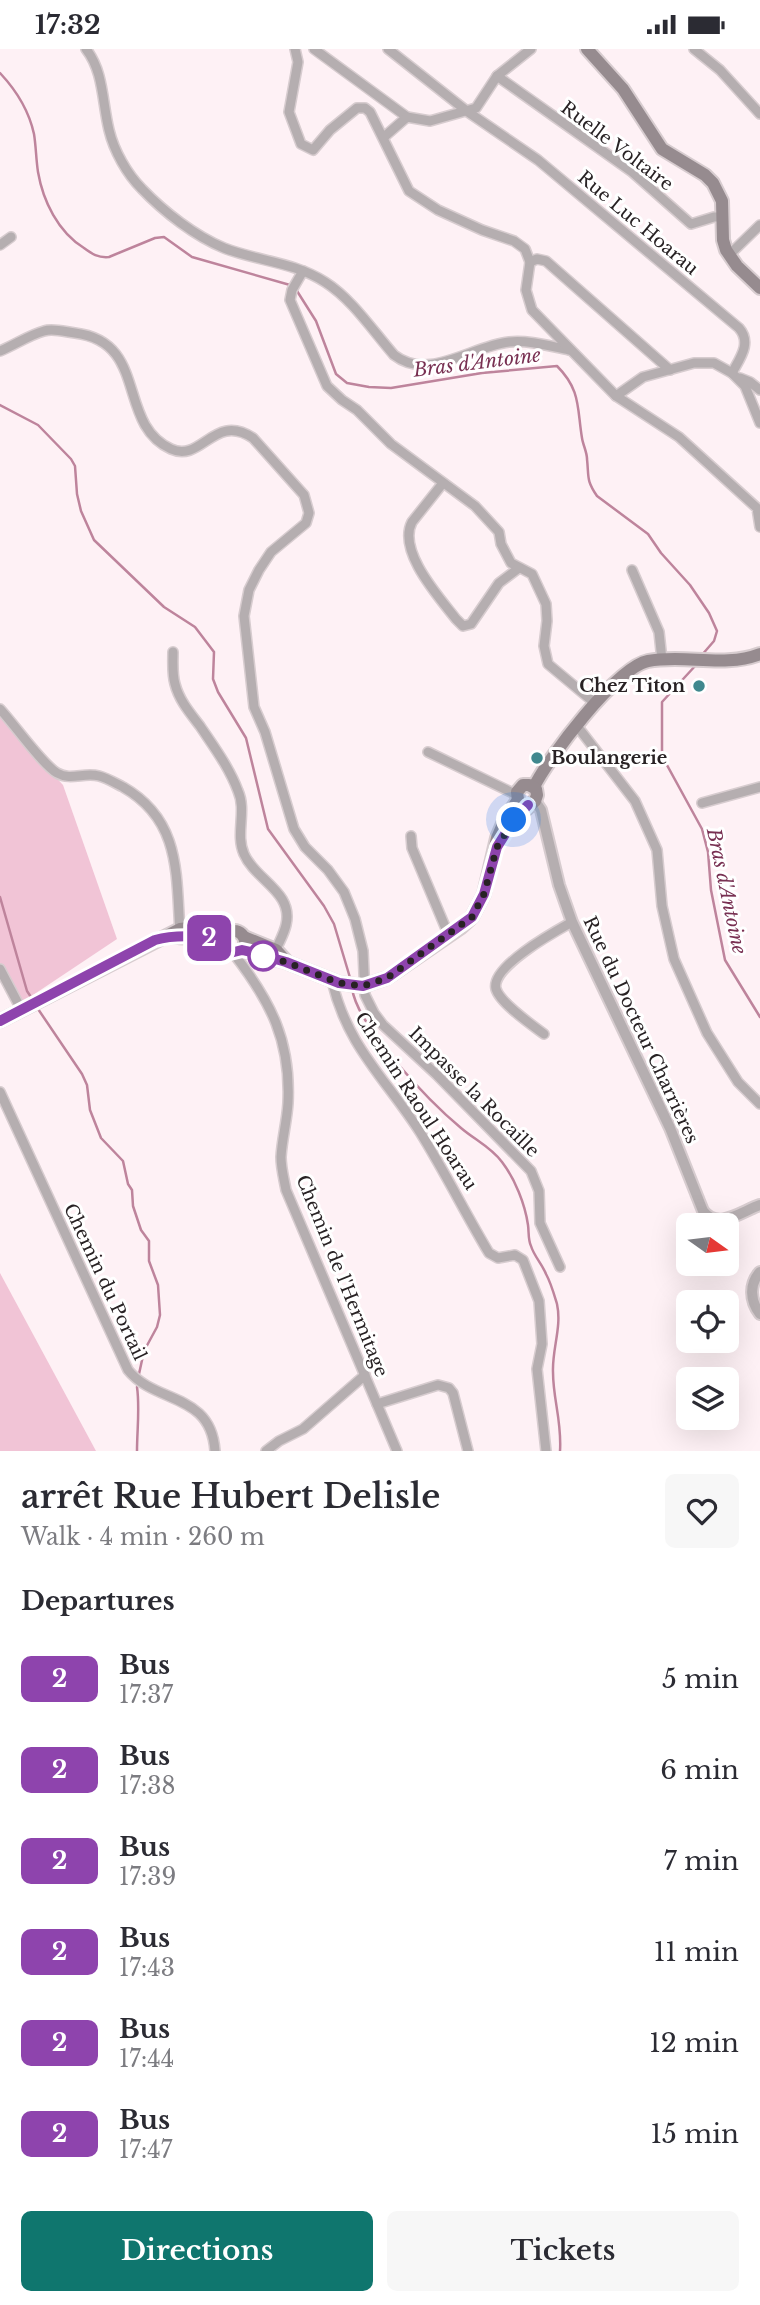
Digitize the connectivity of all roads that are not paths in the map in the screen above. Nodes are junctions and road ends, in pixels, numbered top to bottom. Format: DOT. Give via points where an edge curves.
graph roads {
  1 [pos="86,49"];
  2 [pos="295,49"];
  3 [pos="314,49"];
  4 [pos="388,49"];
  5 [pos="531,49"];
  6 [pos="587,49"];
  7 [pos="694,49"];
  8 [pos="497,76"];
  9 [pos="468,112"];
  10 [pos="760,114"];
  11 [pos="407,117"];
  12 [pos="384,137"];
  13 [pos="722,217"];
  14 [pos="760,225"];
  15 [pos="11,237"];
  16 [pos="0,245"];
  17 [pos="729,255"];
  18 [pos="530,262"];
  19 [pos="303,271"];
  20 [pos="760,288"];
  21 [pos="569,350"];
  22 [pos="0,351"];
  23 [pos="670,370"];
  24 [pos="735,375"];
  25 [pos="760,390"];
  26 [pos="616,396"];
  27 [pos="760,423"];
  28 [pos="443,483"];
  29 [pos="759,505"];
  30 [pos="760,527"];
  31 [pos="519,568"];
  32 [pos="632,570"];
  33 [pos="173,652"];
  34 [pos="760,654"];
  35 [pos="662,660"];
  36 [pos="596,704"];
  37 [pos="0,709"];
  38 [pos="577,726"];
  39 [pos="428,752"];
  40 [pos="530,786"];
  41 [pos="760,787"];
  42 [pos="525,800"];
  43 [pos="702,803"];
  44 [pos="411,836"];
  45 [pos="572,922"];
  46 [pos="177,934"];
  47 [pos="226,936"];
  48 [pos="449,936"];
  49 [pos="240,947"];
  50 [pos="275,950"];
  51 [pos="286,962"];
  52 [pos="0,969"];
  53 [pos="335,982"];
  54 [pos="360,985"];
  55 [pos="24,1008"];
  56 [pos="0,1021"];
  57 [pos="544,1034"];
  58 [pos="0,1092"];
  59 [pos="760,1104"];
  60 [pos="760,1205"];
  61 [pos="560,1267"];
  62 [pos="760,1272"];
  63 [pos="760,1314"];
  64 [pos="365,1375"];
  65 [pos="377,1404"];
  66 [pos="215,1451"];
  67 [pos="266,1451"];
  68 [pos="397,1451"];
  69 [pos="468,1451"];
  70 [pos="546,1451"];
  1 -- 19 [label="street" via="96,64 109,132 124,166 142,189 191,230 224,248"];
  2 -- 12 [label="street" via="298,62 289,111 301,144 317,148 330,130 361,107 370,112"];
  3 -- 11 [label="street"];
  4 -- 9 [label="street"];
  5 -- 8 [label="street"];
  6 -- 13 [label="main road" via="623,89 656,142 713,183 722,201"];
  7 -- 10 [label="street"];
  8 -- 9 [label="street" via="480,103"];
  8 -- 13 [label="street, Ruelle Voltaire" via="631,171 691,225"];
  9 -- 11 [label="street" via="430,121"];
  9 -- 24 [label="street, Rue Luc Hoarau" via="548,168 739,328 746,343"];
  11 -- 12 [label="street"];
  12 -- 18 [label="street" via="409,191 458,220 514,241 525,249"];
  13 -- 17 [label="main road"];
  14 -- 17 [label="street"];
  15 -- 16 [label="street"];
  17 -- 20 [label="main road"];
  18 -- 21 [label="street" via="526,290 532,310"];
  18 -- 23 [label="street" via="546,261"];
  19 -- 21 [label="street" via="345,298 394,355 414,366 511,342"];
  19 -- 28 [label="street" via="290,300 327,386"];
  21 -- 26 [label="street"];
  22 -- 54 [label="street" via="45,330 85,334 112,349 124,365 141,420 153,437 182,451 219,432 244,432 304,495 309,513 306,523 271,552 245,603 254,707 294,829 344,892 355,919 363,951"];
  23 -- 24 [label="street" via="707,362"];
  23 -- 26 [label="street" via="638,379"];
  24 -- 25 [label="street"];
  24 -- 27 [label="street" via="745,386"];
  26 -- 29 [label="street" via="679,437"];
  28 -- 31 [label="street" via="490,520 506,556"];
  28 -- 31 [label="street" via="412,522 408,542 421,571 456,619 463,626 471,624 499,583"];
  29 -- 30 [label="street"];
  31 -- 36 [label="street" via="532,575 546,604 548,664"];
  32 -- 35 [label="street" via="659,632"];
  33 -- 50 [label="street" via="174,683 182,700 223,759 240,794 240,840 245,856 286,907 286,926"];
  34 -- 35 [label="main road" via="739,660"];
  35 -- 36 [label="main road" via="646,661 625,673"];
  36 -- 38 [label="main road"];
  37 -- 46 [label="street" via="53,770 70,777 99,776 133,793 152,810 173,851"];
  38 -- 40 [label="main road"];
  38 -- 59 [label="street" via="635,801 657,850 662,906 674,960 707,1033 738,1082"];
  39 -- 42 [label="street"];
  40 -- 42 [label="main road" via="520,787"];
  40 -- 42 [label="main road" via="537,795"];
  41 -- 43 [label="street"];
  42 -- 45 [label="street, Rue du Docteur Charrières" via="541,810"];
  42 -- 48 [label="main road" via="497,847 476,911"];
  44 -- 48 [label="street"];
  45 -- 57 [label="street" via="530,946 496,985 514,1011"];
  45 -- 60 [label="street, Rue du Docteur Charrières" via="670,1128 706,1216 722,1220"];
  46 -- 47 [label="main road" via="197,927"];
  46 -- 55 [label="main road" via="155,940"];
  47 -- 49 [label="main road" via="238,932"];
  47 -- 49 [label="main road" via="227,951"];
  48 -- 54 [label="main road" via="387,978"];
  49 -- 50 [label="main road"];
  49 -- 51 [label="main road"];
  49 -- 64 [label="street, Chemin de l'Hermitage" via="276,1021 287,1061 288,1104 281,1160 286,1190"];
  50 -- 51 [label="main road"];
  51 -- 53 [label="main road"];
  52 -- 55 [label="street"];
  53 -- 54 [label="main road"];
  53 -- 70 [label="street, Chemin Raoul Hoarau" via="338,1008 364,1055 419,1130 489,1253 523,1260 540,1301 542,1344 537,1369"];
  54 -- 61 [label="street, Impasse la Rocaille" via="383,1025 531,1171 539,1191 540,1223"];
  55 -- 56 [label="main road"];
  58 -- 66 [label="street, Chemin du Portail" via="128,1370 142,1385 171,1395 202,1416 210,1427"];
  62 -- 63 [label="street" via="752,1289"];
  64 -- 65 [label="street, Chemin de l'Hermitage"];
  64 -- 67 [label="street" via="303,1429"];
  65 -- 68 [label="street, Chemin de l'Hermitage"];
  65 -- 69 [label="street" via="438,1385 449,1388"];
}
